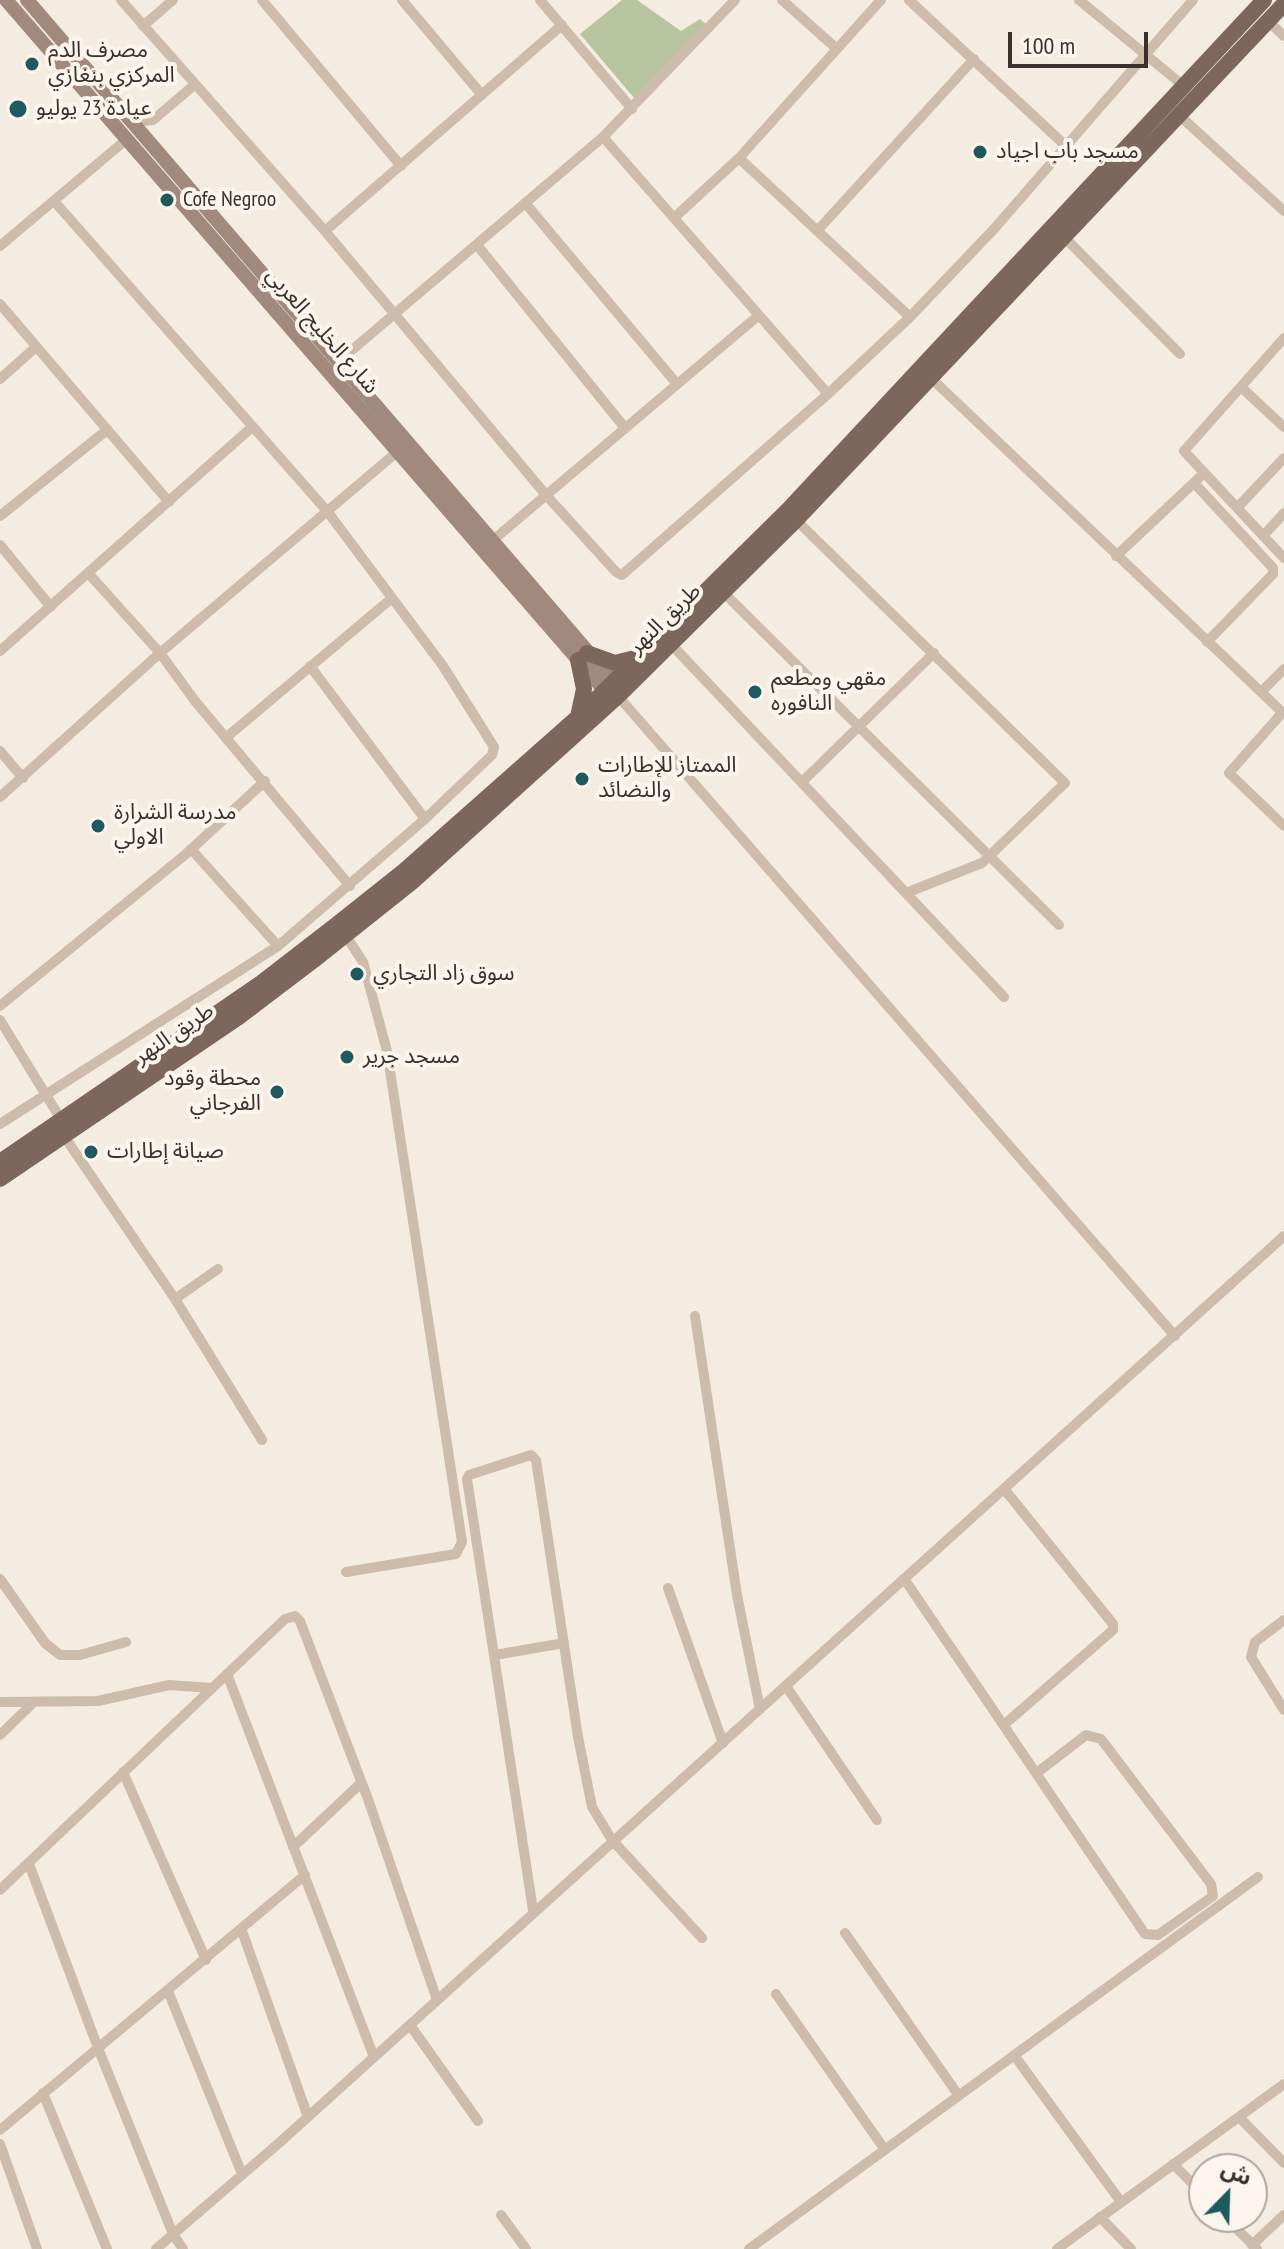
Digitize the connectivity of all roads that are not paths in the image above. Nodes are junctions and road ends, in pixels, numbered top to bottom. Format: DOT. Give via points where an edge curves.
graph roads {
  1 [pos="6,0"];
  2 [pos="27,0"];
  3 [pos="121,0"];
  4 [pos="173,0"];
  5 [pos="262,0"];
  6 [pos="402,0"];
  7 [pos="540,0"];
  8 [pos="735,0"];
  9 [pos="782,0"];
  10 [pos="881,0"];
  11 [pos="909,0"];
  12 [pos="1079,0"];
  13 [pos="1193,0"];
  14 [pos="1264,0"];
  15 [pos="1278,0"];
  16 [pos="1284,4"];
  17 [pos="1268,21"];
  18 [pos="562,25"];
  19 [pos="143,26"];
  20 [pos="1284,36"];
  21 [pos="837,49"];
  22 [pos="1146,56"];
  23 [pos="974,59"];
  24 [pos="193,86"];
  25 [pos="1185,87"];
  26 [pos="482,95"];
  27 [pos="632,109"];
  28 [pos="1180,116"];
  29 [pos="153,120"];
  30 [pos="134,122"];
  31 [pos="603,137"];
  32 [pos="127,139"];
  33 [pos="150,140"];
  34 [pos="1067,147"];
  35 [pos="739,158"];
  36 [pos="401,166"];
  37 [pos="54,201"];
  38 [pos="526,204"];
  39 [pos="1284,211"];
  40 [pos="674,218"];
  41 [pos="222,225"];
  42 [pos="325,231"];
  43 [pos="817,231"];
  44 [pos="208,236"];
  45 [pos="1064,237"];
  46 [pos="477,245"];
  47 [pos="0,246"];
  48 [pos="0,304"];
  49 [pos="394,315"];
  50 [pos="759,315"];
  51 [pos="910,317"];
  52 [pos="1284,338"];
  53 [pos="36,347"];
  54 [pos="1180,354"];
  55 [pos="339,361"];
  56 [pos="930,377"];
  57 [pos="0,379"];
  58 [pos="677,384"];
  59 [pos="1241,387"];
  60 [pos="828,394"];
  61 [pos="1284,427"];
  62 [pos="251,428"];
  63 [pos="625,428"];
  64 [pos="107,430"];
  65 [pos="397,452"];
  66 [pos="1284,458"];
  67 [pos="1204,474"];
  68 [pos="1194,483"];
  69 [pos="546,495"];
  70 [pos="169,502"];
  71 [pos="1237,508"];
  72 [pos="327,511"];
  73 [pos="1284,513"];
  74 [pos="0,516"];
  75 [pos="796,520"];
  76 [pos="1263,536"];
  77 [pos="492,541"];
  78 [pos="0,545"];
  79 [pos="1116,556"];
  80 [pos="1284,558"];
  81 [pos="90,575"];
  82 [pos="724,593"];
  83 [pos="392,598"];
  84 [pos="51,607"];
  85 [pos="1207,642"];
  86 [pos="671,644"];
  87 [pos="0,651"];
  88 [pos="160,653"];
  89 [pos="934,653"];
  90 [pos="644,655"];
  91 [pos="582,656"];
  92 [pos="310,666"];
  93 [pos="1284,669"];
  94 [pos="612,690"];
  95 [pos="1261,692"];
  96 [pos="1283,713"];
  97 [pos="578,717"];
  98 [pos="860,725"];
  99 [pos="228,736"];
  100 [pos="0,751"];
  101 [pos="23,778"];
  102 [pos="265,781"];
  103 [pos="802,782"];
  104 [pos="0,797"];
  105 [pos="425,819"];
  106 [pos="1284,826"];
  107 [pos="191,849"];
  108 [pos="992,856"];
  109 [pos="350,886"];
  110 [pos="906,893"];
  111 [pos="1059,925"];
  112 [pos="346,936"];
  113 [pos="278,946"];
  114 [pos="1004,997"];
  115 [pos="0,1006"];
  116 [pos="0,1020"];
  117 [pos="47,1095"];
  118 [pos="0,1124"];
  119 [pos="63,1129"];
  120 [pos="0,1162"];
  121 [pos="0,1179"];
  122 [pos="1284,1236"];
  123 [pos="218,1269"];
  124 [pos="175,1299"];
  125 [pos="695,1316"];
  126 [pos="1175,1336"];
  127 [pos="262,1440"];
  128 [pos="1005,1490"];
  129 [pos="346,1572"];
  130 [pos="0,1579"];
  131 [pos="905,1580"];
  132 [pos="668,1588"];
  133 [pos="1284,1620"];
  134 [pos="126,1642"];
  135 [pos="564,1643"];
  136 [pos="495,1655"];
  137 [pos="227,1674"];
  138 [pos="786,1686"];
  139 [pos="212,1688"];
  140 [pos="0,1702"];
  141 [pos="34,1702"];
  142 [pos="760,1709"];
  143 [pos="1284,1710"];
  144 [pos="1005,1724"];
  145 [pos="0,1735"];
  146 [pos="723,1743"];
  147 [pos="123,1772"];
  148 [pos="1038,1772"];
  149 [pos="361,1783"];
  150 [pos="877,1820"];
  151 [pos="612,1840"];
  152 [pos="293,1847"];
  153 [pos="29,1864"];
  154 [pos="305,1875"];
  155 [pos="1258,1877"];
  156 [pos="0,1890"];
  157 [pos="533,1910"];
  158 [pos="242,1931"];
  159 [pos="845,1933"];
  160 [pos="702,1938"];
  161 [pos="206,1960"];
  162 [pos="168,1991"];
  163 [pos="776,1994"];
  164 [pos="437,2000"];
  165 [pos="410,2025"];
  166 [pos="98,2048"];
  167 [pos="1014,2055"];
  168 [pos="374,2057"];
  169 [pos="1284,2084"];
  170 [pos="43,2093"];
  171 [pos="959,2096"];
  172 [pos="308,2117"];
  173 [pos="1239,2117"];
  174 [pos="478,2121"];
  175 [pos="0,2130"];
  176 [pos="0,2144"];
  177 [pos="885,2150"];
  178 [pos="1284,2163"];
  179 [pos="1173,2164"];
  180 [pos="242,2174"];
  181 [pos="1188,2179"];
  182 [pos="1121,2202"];
  183 [pos="501,2215"];
  184 [pos="1284,2215"];
  185 [pos="1100,2217"];
  186 [pos="173,2234"];
  187 [pos="36,2245"];
  188 [pos="1255,2247"];
  189 [pos="22,2249"];
  190 [pos="107,2249"];
  191 [pos="156,2249"];
  192 [pos="183,2249"];
  193 [pos="526,2249"];
  194 [pos="749,2249"];
  195 [pos="1057,2249"];
  196 [pos="1131,2249"];
  1 -- 32 [label="main road, شارع الخليج العربي"];
  2 -- 30 [label="main road, شارع الخليج العربي"];
  3 -- 19 [label="street"];
  4 -- 19 [label="street"];
  5 -- 36 [label="street"];
  6 -- 26 [label="street"];
  7 -- 18 [label="street"];
  8 -- 27 [label="street"];
  9 -- 21 [label="street"];
  10 -- 21 [label="street"];
  11 -- 23 [label="street"];
  12 -- 22 [label="street"];
  13 -- 22 [label="street"];
  14 -- 25 [label="main road, طريق النهر"];
  15 -- 16 [label="main road"];
  16 -- 17 [label="main road, طريق النهر"];
  17 -- 20 [label="street"];
  17 -- 28 [label="main road, طريق النهر"];
  18 -- 26 [label="street"];
  18 -- 27 [label="street"];
  19 -- 24 [label="street"];
  21 -- 35 [label="street"];
  22 -- 25 [label="street"];
  22 -- 34 [label="street"];
  23 -- 34 [label="street"];
  23 -- 43 [label="street"];
  24 -- 29 [label="street"];
  24 -- 42 [label="street"];
  25 -- 90 [label="main road, طريق النهر" via="788,510"];
  26 -- 36 [label="street"];
  27 -- 31 [label="street"];
  28 -- 39 [label="street"];
  28 -- 45 [label="main road, طريق النهر"];
  29 -- 30 [label="street"];
  29 -- 33 [label="street"];
  30 -- 33 [label="main road, شارع الخليج العربي"];
  31 -- 38 [label="street"];
  31 -- 40 [label="street"];
  32 -- 37 [label="street"];
  32 -- 44 [label="main road, شارع الخليج العربي"];
  33 -- 41 [label="main road, شارع الخليج العربي"];
  34 -- 51 [label="street"];
  35 -- 40 [label="street"];
  35 -- 43 [label="street"];
  36 -- 42 [label="street"];
  37 -- 47 [label="street"];
  37 -- 62 [label="street"];
  38 -- 46 [label="street"];
  38 -- 58 [label="street"];
  40 -- 50 [label="street"];
  41 -- 44 [label="main road"];
  41 -- 55 [label="main road, شارع الخليج العربي"];
  42 -- 49 [label="street"];
  43 -- 51 [label="street"];
  44 -- 65 [label="main road, شارع الخليج العربي"];
  45 -- 54 [label="street"];
  45 -- 56 [label="main road, طريق النهر"];
  46 -- 49 [label="street"];
  46 -- 63 [label="street"];
  48 -- 53 [label="street"];
  49 -- 55 [label="street"];
  49 -- 69 [label="street"];
  50 -- 58 [label="street"];
  50 -- 60 [label="street"];
  51 -- 60 [label="street"];
  52 -- 59 [label="street"];
  53 -- 57 [label="street"];
  53 -- 64 [label="street"];
  55 -- 77 [label="main road, شارع الخليج العربي"];
  56 -- 75 [label="main road, طريق النهر"];
  56 -- 79 [label="street"];
  58 -- 63 [label="street"];
  59 -- 61 [label="street"];
  59 -- 67 [label="street" via="1184,451"];
  60 -- 69 [label="street" via="625,574 616,572"];
  62 -- 70 [label="street"];
  62 -- 72 [label="street"];
  63 -- 69 [label="street"];
  64 -- 70 [label="street"];
  64 -- 74 [label="street"];
  65 -- 72 [label="street"];
  65 -- 91 [label="main road, شارع الخليج العربي"];
  66 -- 71 [label="street"];
  67 -- 68 [label="street"];
  67 -- 71 [label="street"];
  68 -- 79 [label="street"];
  68 -- 85 [label="street" via="1273,568"];
  69 -- 77 [label="street"];
  70 -- 81 [label="street"];
  71 -- 76 [label="street"];
  72 -- 83 [label="street"];
  72 -- 88 [label="street"];
  73 -- 76 [label="street"];
  75 -- 82 [label="main road, طريق النهر"];
  75 -- 89 [label="street"];
  76 -- 80 [label="street"];
  77 -- 91 [label="main road, شارع الخليج العربي"];
  78 -- 84 [label="street"];
  79 -- 85 [label="street"];
  81 -- 84 [label="street"];
  81 -- 88 [label="street"];
  82 -- 86 [label="main road, طريق النهر"];
  82 -- 98 [label="street"];
  83 -- 92 [label="street"];
  83 -- 105 [label="street" via="494,747 492,755"];
  84 -- 87 [label="street"];
  85 -- 95 [label="street"];
  86 -- 94 [label="main road, طريق النهر"];
  86 -- 103 [label="street"];
  88 -- 99 [label="street"];
  88 -- 101 [label="street"];
  89 -- 98 [label="street"];
  89 -- 108 [label="street" via="1065,783"];
  90 -- 91 [label="main road" via="615,663"];
  90 -- 94 [label="main road, طريق النهر"];
  91 -- 94 [label="main road, شارع الخليج العربي"];
  91 -- 97 [label="main road" via="584,689"];
  92 -- 99 [label="street"];
  92 -- 105 [label="street"];
  93 -- 95 [label="street"];
  94 -- 97 [label="main road, طريق النهر"];
  94 -- 112 [label="main road, طريق النهر" via="412,882"];
  94 -- 126 [label="street"];
  95 -- 96 [label="street"];
  96 -- 106 [label="street" via="1229,773"];
  97 -- 119 [label="main road, طريق النهر" via="404,871"];
  98 -- 103 [label="street"];
  98 -- 108 [label="street"];
  99 -- 102 [label="street"];
  100 -- 101 [label="street"];
  101 -- 104 [label="street"];
  102 -- 107 [label="street"];
  102 -- 109 [label="street"];
  103 -- 110 [label="street"];
  105 -- 109 [label="street"];
  107 -- 113 [label="street"];
  107 -- 115 [label="street"];
  108 -- 110 [label="street"];
  108 -- 111 [label="street"];
  109 -- 113 [label="street"];
  110 -- 114 [label="street"];
  112 -- 119 [label="main road, طريق النهر" via="239,1017"];
  112 -- 129 [label="street" via="363,962 387,1051 462,1542 456,1554"];
  113 -- 117 [label="street"];
  116 -- 117 [label="street"];
  117 -- 118 [label="street"];
  117 -- 119 [label="street"];
  119 -- 120 [label="main road, طريق النهر"];
  119 -- 121 [label="main road, طريق النهر"];
  119 -- 124 [label="street"];
  122 -- 126 [label="street"];
  123 -- 124 [label="street"];
  124 -- 127 [label="street"];
  125 -- 142 [label="street" via="737,1595"];
  126 -- 128 [label="street"];
  128 -- 131 [label="street"];
  128 -- 144 [label="street" via="1113,1630"];
  130 -- 134 [label="street" via="45,1643 60,1655"];
  131 -- 138 [label="street"];
  131 -- 144 [label="street"];
  132 -- 146 [label="street"];
  133 -- 143 [label="street" via="1255,1642 1251,1657"];
  135 -- 136 [label="street"];
  135 -- 136 [label="street" via="536,1460 531,1455 467,1476"];
  135 -- 151 [label="street" via="586,1786"];
  136 -- 157 [label="street"];
  137 -- 139 [label="street"];
  137 -- 149 [label="street" via="285,1619 295,1616"];
  137 -- 152 [label="street"];
  138 -- 142 [label="street"];
  138 -- 150 [label="street"];
  139 -- 141 [label="street" via="169,1685 98,1701"];
  139 -- 147 [label="street"];
  140 -- 141 [label="street"];
  141 -- 145 [label="street"];
  142 -- 146 [label="street"];
  144 -- 148 [label="street"];
  146 -- 151 [label="street"];
  147 -- 153 [label="street"];
  147 -- 161 [label="street"];
  148 -- 148 [label="street" via="1145,1934 1158,1935 1213,1896 1211,1884 1101,1739 1086,1735"];
  149 -- 152 [label="street"];
  149 -- 164 [label="street"];
  151 -- 157 [label="street"];
  151 -- 160 [label="street"];
  152 -- 154 [label="street"];
  153 -- 156 [label="street"];
  153 -- 166 [label="street"];
  154 -- 158 [label="street"];
  154 -- 168 [label="street"];
  155 -- 167 [label="street"];
  157 -- 164 [label="street"];
  158 -- 161 [label="street"];
  158 -- 172 [label="street"];
  159 -- 171 [label="street"];
  161 -- 162 [label="street"];
  162 -- 166 [label="street"];
  162 -- 180 [label="street"];
  163 -- 177 [label="street"];
  164 -- 165 [label="street"];
  165 -- 168 [label="street"];
  165 -- 174 [label="street"];
  166 -- 170 [label="street"];
  166 -- 186 [label="street"];
  167 -- 171 [label="street"];
  167 -- 182 [label="street"];
  168 -- 172 [label="street"];
  169 -- 173 [label="street"];
  170 -- 175 [label="street"];
  170 -- 190 [label="street"];
  171 -- 177 [label="street"];
  172 -- 180 [label="street"];
  173 -- 178 [label="street"];
  173 -- 179 [label="street"];
  176 -- 187 [label="street"];
  177 -- 194 [label="street"];
  179 -- 181 [label="street"];
  179 -- 182 [label="street"];
  180 -- 186 [label="street"];
  182 -- 185 [label="street"];
  183 -- 193 [label="street"];
  184 -- 188 [label="street"];
  185 -- 195 [label="street"];
  185 -- 196 [label="street"];
  186 -- 191 [label="street"];
  186 -- 192 [label="street"];
  187 -- 189 [label="street"];
}
